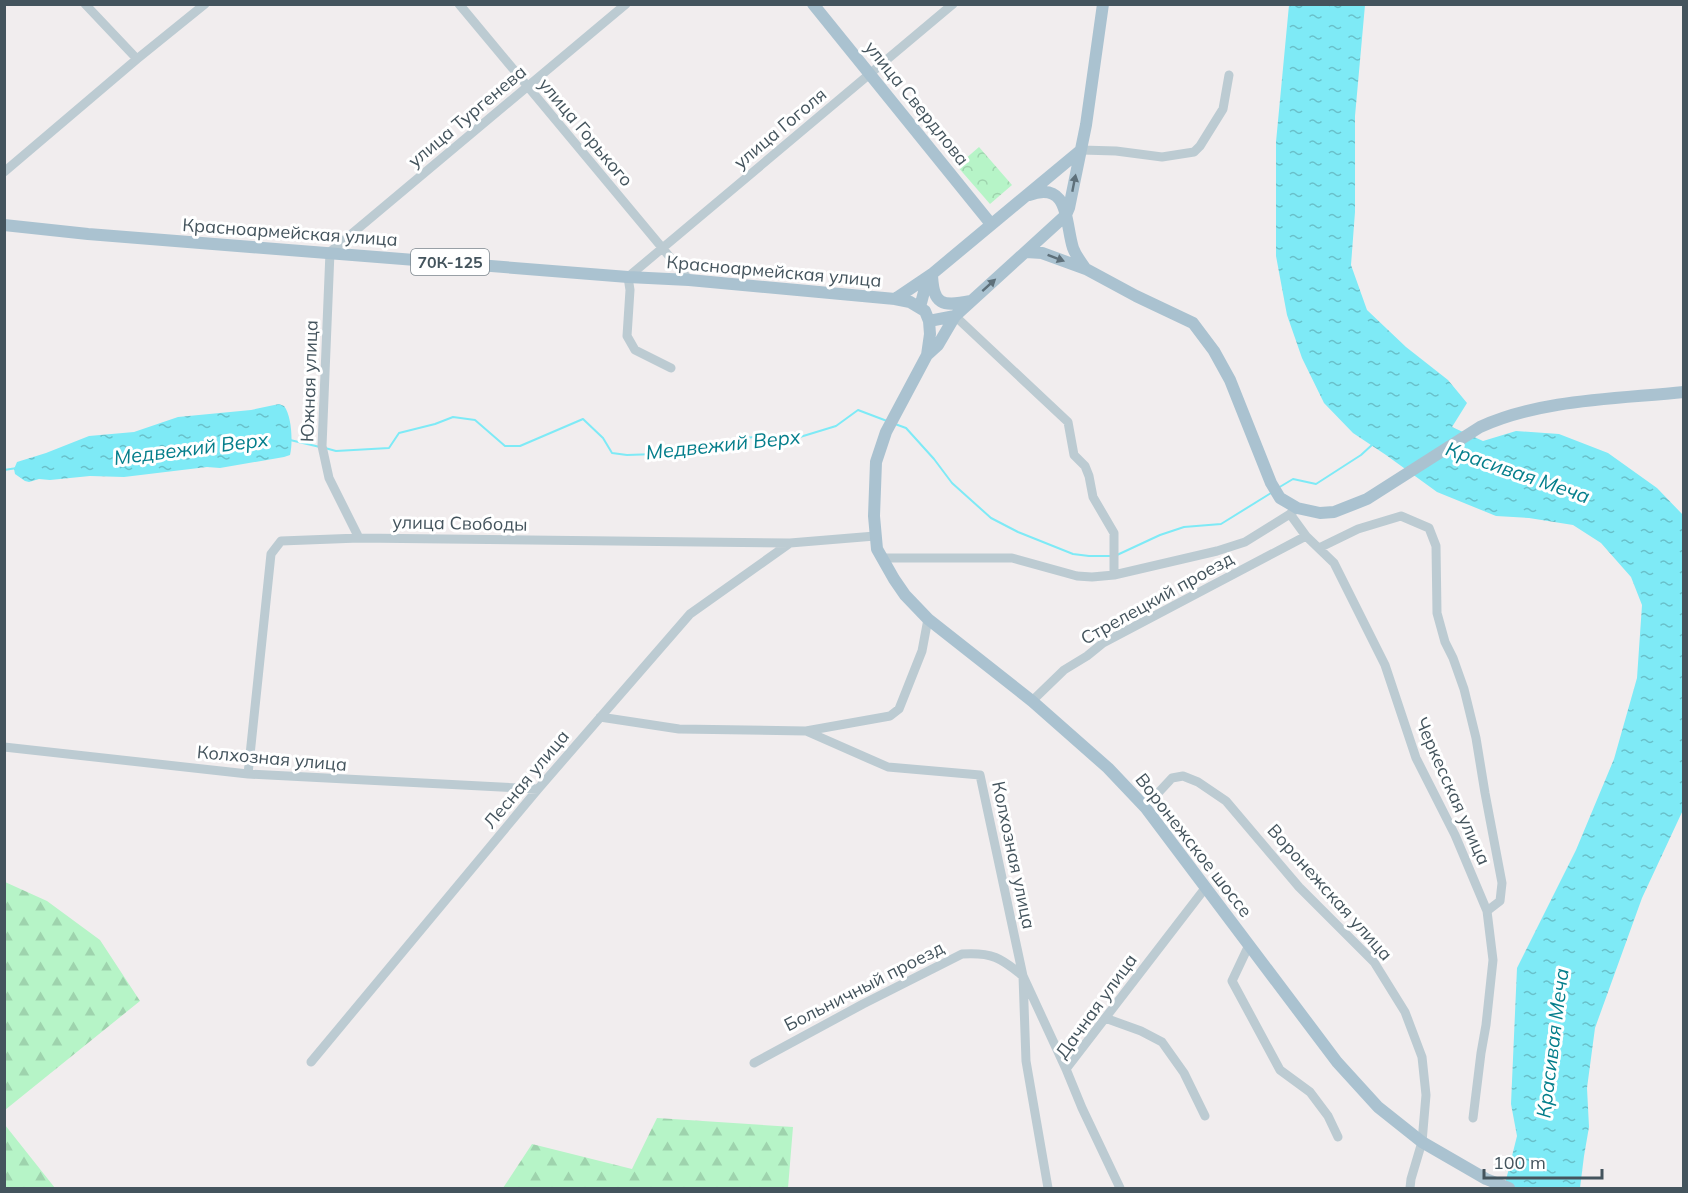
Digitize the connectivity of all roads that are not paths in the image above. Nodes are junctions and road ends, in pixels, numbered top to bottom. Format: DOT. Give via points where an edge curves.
graph roads {
  1 [pos="85,4"];
  2 [pos="205,4"];
  3 [pos="459,4"];
  4 [pos="626,4"];
  5 [pos="813,4"];
  6 [pos="953,4"];
  7 [pos="1103,4"];
  8 [pos="137,59"];
  9 [pos="870,73"];
  10 [pos="1229,75"];
  11 [pos="527,87"];
  12 [pos="1080,150"];
  13 [pos="4,172"];
  14 [pos="1025,196"];
  15 [pos="1066,215"];
  16 [pos="991,224"];
  17 [pos="4,225"];
  18 [pos="661,249"];
  19 [pos="330,252"];
  20 [pos="1026,252"];
  21 [pos="1086,269"];
  22 [pos="932,274"];
  23 [pos="628,277"];
  24 [pos="689,280"];
  25 [pos="895,299"];
  26 [pos="971,301"];
  27 [pos="920,307"];
  28 [pos="955,316"];
  29 [pos="929,321"];
  30 [pos="927,356"];
  31 [pos="671,368"];
  32 [pos="1683,392"];
  33 [pos="1294,511"];
  34 [pos="875,536"];
  35 [pos="1306,536"];
  36 [pos="359,538"];
  37 [pos="790,543"];
  38 [pos="1319,548"];
  39 [pos="882,558"];
  40 [pos="1114,574"];
  41 [pos="928,619"];
  42 [pos="1032,701"];
  43 [pos="600,717"];
  44 [pos="806,731"];
  45 [pos="4,747"];
  46 [pos="248,774"];
  47 [pos="538,789"];
  48 [pos="1145,807"];
  49 [pos="1206,887"];
  50 [pos="1487,911"];
  51 [pos="1249,945"];
  52 [pos="1023,976"];
  53 [pos="1105,1018"];
  54 [pos="311,1062"];
  55 [pos="754,1063"];
  56 [pos="1066,1069"];
  57 [pos="1205,1116"];
  58 [pos="1473,1118"];
  59 [pos="1338,1137"];
  60 [pos="1422,1143"];
  61 [pos="1048,1188"];
  62 [pos="1120,1188"];
  63 [pos="1410,1188"];
  64 [pos="1509,1188"];
  1 -- 8 [label="street"];
  2 -- 8 [label="street"];
  3 -- 11 [label="street, улица Горького"];
  4 -- 11 [label="street, улица Тургенева"];
  5 -- 9 [label="main road, улица Свердлова"];
  6 -- 9 [label="street, улица Гоголя"];
  7 -- 12 [label="main road"];
  8 -- 13 [label="street"];
  9 -- 16 [label="main road, улица Свердлова"];
  9 -- 18 [label="street, улица Гоголя"];
  10 -- 12 [label="street" via="1223,109 1194,152 1162,157"];
  11 -- 18 [label="street, улица Горького"];
  11 -- 19 [label="street, улица Тургенева"];
  12 -- 14 [label="main road"];
  15 -- 12 [label="main road, one-way"];
  14 -- 15 [label="main road" via="1049,192 1060,200"];
  14 -- 16 [label="main road"];
  15 -- 20 [label="main road"];
  15 -- 21 [label="main road" via="1073,248"];
  16 -- 22 [label="main road"];
  17 -- 19 [label="main road, Красноармейская улица / 70К-125"];
  18 -- 23 [label="street, улица Гоголя"];
  18 -- 24 [label="street, улица Горького"];
  19 -- 23 [label="main road, Красноармейская улица / 70К-125"];
  19 -- 36 [label="street, Южная улица" via="322,446 329,478"];
  20 -- 21 [label="main road, one-way" via="1042,253"];
  26 -- 20 [label="main road, one-way"];
  21 -- 33 [label="main road" via="1193,324 1230,380 1271,483"];
  22 -- 25 [label="main road"];
  22 -- 26 [label="main road" via="939,300 952,304"];
  22 -- 27 [label="main road"];
  23 -- 24 [label="main road, Красноармейская улица / 70К-125"];
  23 -- 31 [label="street" via="627,336 635,350"];
  24 -- 25 [label="main road, Красноармейская улица / 70К-125"];
  25 -- 27 [label="main road, Красноармейская улица"];
  26 -- 28 [label="main road"];
  27 -- 29 [label="main road"];
  28 -- 29 [label="main road"];
  28 -- 30 [label="main road"];
  28 -- 40 [label="street" via="1068,422 1074,455 1085,466 1093,497 1114,533"];
  29 -- 30 [label="main road"];
  30 -- 34 [label="main road, Воронежское шоссе" via="886,432 876,462"];
  32 -- 33 [label="main road" via="1515,413 1480,427 1367,499 1334,512"];
  33 -- 35 [label="street, Черкесская улица"];
  33 -- 40 [label="street" via="1245,542"];
  34 -- 37 [label="street, улица Свободы"];
  34 -- 39 [label="main road, Воронежское шоссе"];
  35 -- 38 [label="street, Черкесская улица"];
  35 -- 42 [label="street, Стрелецкий проезд" via="1103,643 1065,670"];
  36 -- 37 [label="street, улица Свободы"];
  36 -- 46 [label="street, улица Свободы" via="281,541 271,554"];
  37 -- 43 [label="street, Лесная улица" via="690,614"];
  38 -- 50 [label="street, Черкесская улица" via="1334,563 1385,665 1416,758"];
  38 -- 50 [label="street" via="1358,529 1401,516 1429,528 1436,546 1437,613 1464,689 1476,738 1502,883 1500,901"];
  39 -- 40 [label="street" via="1012,558 1077,576"];
  39 -- 41 [label="main road, Воронежское шоссе" via="905,595"];
  41 -- 42 [label="main road, Воронежское шоссе"];
  41 -- 44 [label="street" via="922,651 899,709 890,716"];
  42 -- 48 [label="main road, Воронежское шоссе" via="1108,768"];
  43 -- 44 [label="street, Колхозная улица" via="679,729"];
  43 -- 47 [label="street, Лесная улица"];
  44 -- 52 [label="street, Колхозная улица" via="888,767 980,775"];
  45 -- 46 [label="street, Колхозная улица"];
  46 -- 47 [label="street, Колхозная улица"];
  47 -- 54 [label="street, Лесная улица"];
  48 -- 49 [label="main road, Воронежское шоссе"];
  48 -- 60 [label="street, Воронежская улица" via="1172,778 1183,776 1198,782 1226,801 1299,887 1374,962 1405,1012 1422,1057 1426,1095"];
  49 -- 51 [label="main road, Воронежское шоссе"];
  49 -- 53 [label="street, Дачная улица"];
  50 -- 58 [label="street, Черкесская улица" via="1493,960"];
  51 -- 59 [label="street" via="1232,981 1280,1070 1310,1092"];
  51 -- 60 [label="main road, Воронежское шоссе" via="1336,1062 1378,1107"];
  52 -- 55 [label="street, Больничный проезд" via="1001,959 980,953 962,954"];
  52 -- 56 [label="street, Колхозная улица"];
  52 -- 61 [label="street" via="1026,1060"];
  53 -- 56 [label="street, Дачная улица"];
  53 -- 57 [label="street" via="1162,1042 1184,1073"];
  56 -- 62 [label="street, Дачная улица"];
  60 -- 63 [label="street"];
  60 -- 64 [label="main road, Воронежское шоссе"];
}
